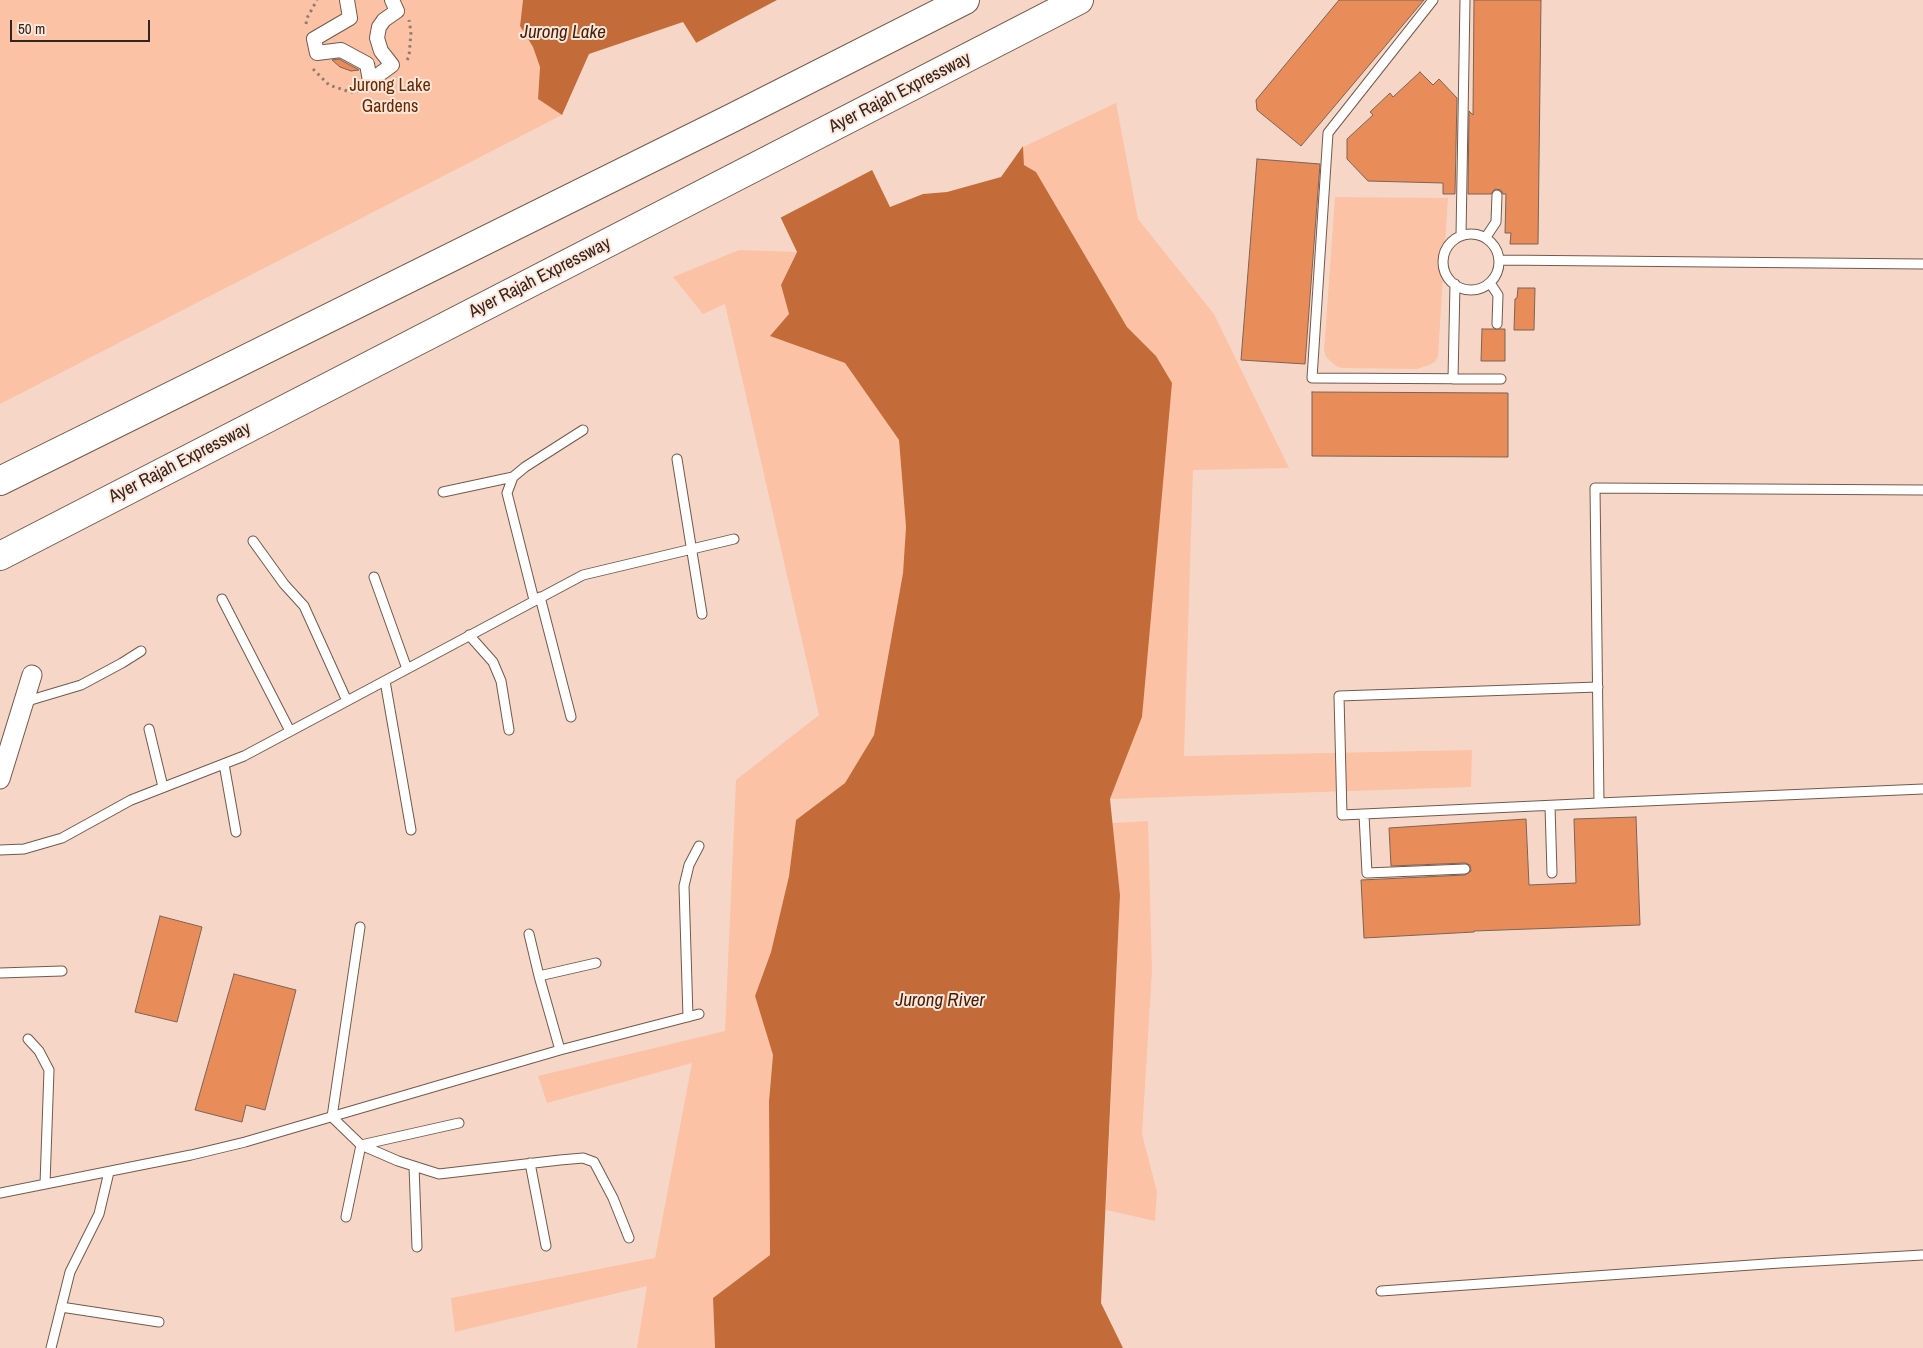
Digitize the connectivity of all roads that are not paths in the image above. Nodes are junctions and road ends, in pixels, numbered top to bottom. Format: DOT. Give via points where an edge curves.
graph roads {
  1 [pos="347,0"];
  2 [pos="392,0"];
  3 [pos="965,0"];
  4 [pos="1079,0"];
  5 [pos="1095,0"];
  6 [pos="1432,0"];
  7 [pos="1465,0"];
  8 [pos="1029,27"];
  9 [pos="1497,195"];
  10 [pos="1461,236"];
  11 [pos="1486,237"];
  12 [pos="1499,260"];
  13 [pos="1923,264"];
  14 [pos="1490,283"];
  15 [pos="1454,284"];
  16 [pos="1497,324"];
  17 [pos="1453,379"];
  18 [pos="1501,379"];
  19 [pos="584,430"];
  20 [pos="676,459"];
  21 [pos="513,477"];
  22 [pos="0,481"];
  23 [pos="1923,490"];
  24 [pos="443,492"];
  25 [pos="734,539"];
  26 [pos="253,541"];
  27 [pos="692,549"];
  28 [pos="0,556"];
  29 [pos="374,576"];
  30 [pos="222,599"];
  31 [pos="537,599"];
  32 [pos="702,614"];
  33 [pos="469,635"];
  34 [pos="141,651"];
  35 [pos="407,669"];
  36 [pos="32,675"];
  37 [pos="385,681"];
  38 [pos="1598,687"];
  39 [pos="347,701"];
  40 [pos="24,702"];
  41 [pos="571,717"];
  42 [pos="149,729"];
  43 [pos="509,730"];
  44 [pos="290,731"];
  45 [pos="224,764"];
  46 [pos="0,779"];
  47 [pos="164,787"];
  48 [pos="1923,789"];
  49 [pos="1599,803"];
  50 [pos="1550,806"];
  51 [pos="1364,815"];
  52 [pos="411,830"];
  53 [pos="236,832"];
  54 [pos="699,846"];
  55 [pos="0,850"];
  56 [pos="1465,869"];
  57 [pos="1552,873"];
  58 [pos="360,927"];
  59 [pos="529,934"];
  60 [pos="596,964"];
  61 [pos="62,971"];
  62 [pos="0,973"];
  63 [pos="538,976"];
  64 [pos="698,1014"];
  65 [pos="688,1017"];
  66 [pos="28,1040"];
  67 [pos="560,1050"];
  68 [pos="332,1117"];
  69 [pos="459,1124"];
  70 [pos="361,1145"];
  71 [pos="530,1163"];
  72 [pos="414,1166"];
  73 [pos="109,1172"];
  74 [pos="45,1184"];
  75 [pos="0,1192"];
  76 [pos="346,1217"];
  77 [pos="629,1238"];
  78 [pos="546,1246"];
  79 [pos="417,1247"];
  80 [pos="1923,1255"];
  81 [pos="1382,1291"];
  82 [pos="61,1307"];
  83 [pos="159,1322"];
  84 [pos="51,1348"];
  1 -- 2 [label="street" via="350,18 314,39 317,53 341,50 367,64 370,81 392,65 381,51 377,38 384,20 397,11"];
  3 -- 22 [label="highway"];
  4 -- 8 [label="highway, Ayer Rajah Expressway"];
  5 -- 8 [label="highway"];
  6 -- 17 [label="lane" via="1328,133 1312,378"];
  7 -- 10 [label="lane"];
  8 -- 28 [label="highway, Ayer Rajah Expressway"];
  9 -- 11 [label="lane" via="1496,222"];
  10 -- 11 [label="lane" via="1476,234"];
  10 -- 15 [label="lane" via="1447,248 1443,258 1444,270"];
  11 -- 12 [label="lane" via="1494,244"];
  12 -- 13 [label="lane"];
  12 -- 14 [label="lane" via="1497,274"];
  14 -- 15 [label="lane" via="1470,290"];
  14 -- 16 [label="lane" via="1498,295"];
  15 -- 17 [label="lane"];
  17 -- 18 [label="lane"];
  19 -- 21 [label="lane"];
  20 -- 27 [label="lane"];
  21 -- 24 [label="lane"];
  21 -- 31 [label="lane" via="507,493"];
  23 -- 38 [label="lane" via="1595,488"];
  25 -- 27 [label="lane"];
  26 -- 39 [label="lane" via="304,606"];
  27 -- 31 [label="lane" via="583,575"];
  27 -- 32 [label="lane"];
  29 -- 35 [label="lane"];
  30 -- 44 [label="lane"];
  31 -- 33 [label="lane"];
  31 -- 41 [label="lane"];
  33 -- 35 [label="lane"];
  33 -- 43 [label="lane" via="493,662 501,681"];
  34 -- 40 [label="lane" via="81,685"];
  35 -- 37 [label="lane"];
  36 -- 40 [label="street"];
  37 -- 39 [label="lane"];
  37 -- 52 [label="lane"];
  38 -- 49 [label="lane"];
  38 -- 51 [label="lane" via="1339,696 1342,815"];
  39 -- 44 [label="lane"];
  40 -- 46 [label="street"];
  42 -- 47 [label="lane"];
  44 -- 45 [label="lane"];
  45 -- 47 [label="lane"];
  45 -- 53 [label="lane"];
  47 -- 55 [label="lane" via="131,800 62,838 24,848"];
  48 -- 49 [label="lane"];
  49 -- 50 [label="lane"];
  50 -- 51 [label="lane"];
  50 -- 57 [label="lane"];
  51 -- 56 [label="lane" via="1367,874"];
  54 -- 65 [label="lane" via="689,865 684,886"];
  58 -- 68 [label="lane"];
  59 -- 63 [label="lane"];
  60 -- 63 [label="lane"];
  61 -- 62 [label="lane"];
  63 -- 67 [label="lane"];
  64 -- 65 [label="lane"];
  65 -- 67 [label="lane"];
  66 -- 74 [label="lane" via="39,1051 48,1070"];
  67 -- 68 [label="lane"];
  68 -- 70 [label="lane"];
  68 -- 73 [label="lane" via="200,1153"];
  69 -- 70 [label="lane"];
  70 -- 72 [label="lane"];
  70 -- 76 [label="lane"];
  71 -- 72 [label="lane" via="439,1174"];
  71 -- 77 [label="lane" via="583,1158 594,1162"];
  71 -- 78 [label="lane"];
  72 -- 79 [label="lane"];
  73 -- 74 [label="lane"];
  73 -- 82 [label="lane" via="99,1214 70,1272"];
  74 -- 75 [label="lane"];
  80 -- 81 [label="lane"];
  82 -- 83 [label="lane"];
  82 -- 84 [label="lane"];
}
